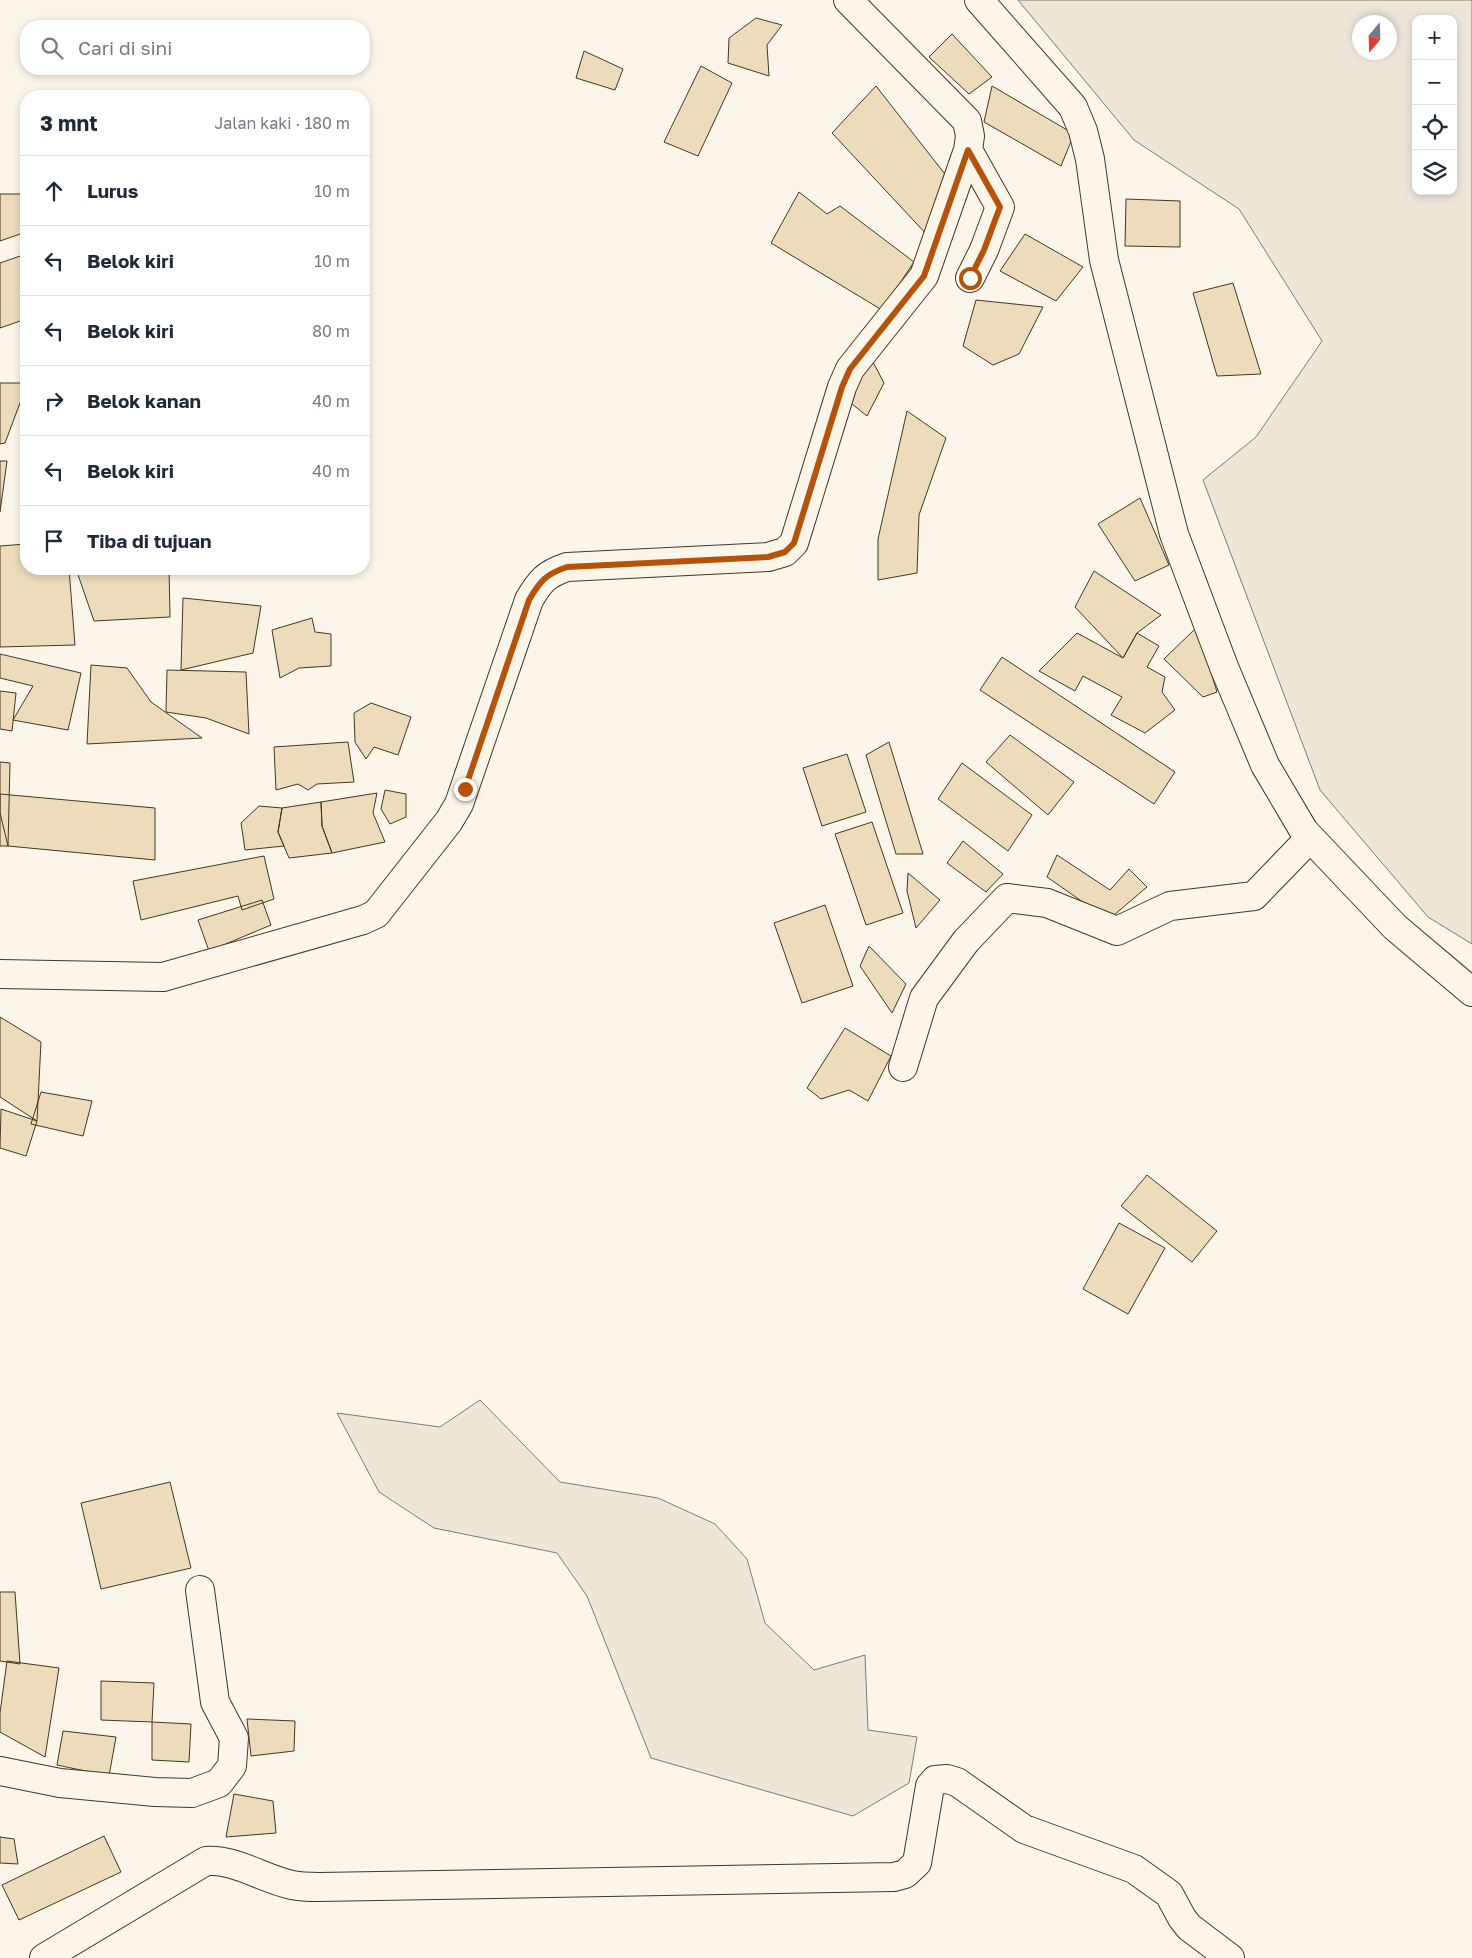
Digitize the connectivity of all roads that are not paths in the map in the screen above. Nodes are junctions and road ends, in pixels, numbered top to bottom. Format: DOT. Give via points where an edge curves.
graph roads {
  1 [pos="848,0"];
  2 [pos="979,0"];
  3 [pos="968,150"];
  4 [pos="970,278"];
  5 [pos="1310,838"];
  6 [pos="0,974"];
  7 [pos="1472,992"];
  8 [pos="903,1068"];
  9 [pos="200,1590"];
  10 [pos="0,1771"];
  11 [pos="44,1958"];
  12 [pos="1230,1958"];
  1 -- 3 [label="street" via="967,121"];
  2 -- 5 [label="street" via="1073,106 1083,131 1104,260 1174,534 1265,765"];
  3 -- 4 [label="street" via="1000,207"];
  3 -- 6 [label="street" via="924,276 850,369 842,387 794,543 785,552 768,557 567,567 552,572 538,583 529,600 459,804 376,914 163,977"];
  5 -- 7 [label="street" via="1395,927"];
  5 -- 8 [label="street" via="1254,896 1170,906 1117,930 1047,903 1006,898 966,940 924,998"];
  9 -- 10 [label="street" via="215,1702 234,1738 232,1766 219,1783 192,1793 155,1792 60,1783"];
  11 -- 12 [label="street" via="206,1861 229,1863 292,1885 319,1887 894,1877 905,1874 917,1863 930,1786 935,1780 947,1779 957,1782 1024,1829 1134,1869 1169,1894 1189,1927"];
}
